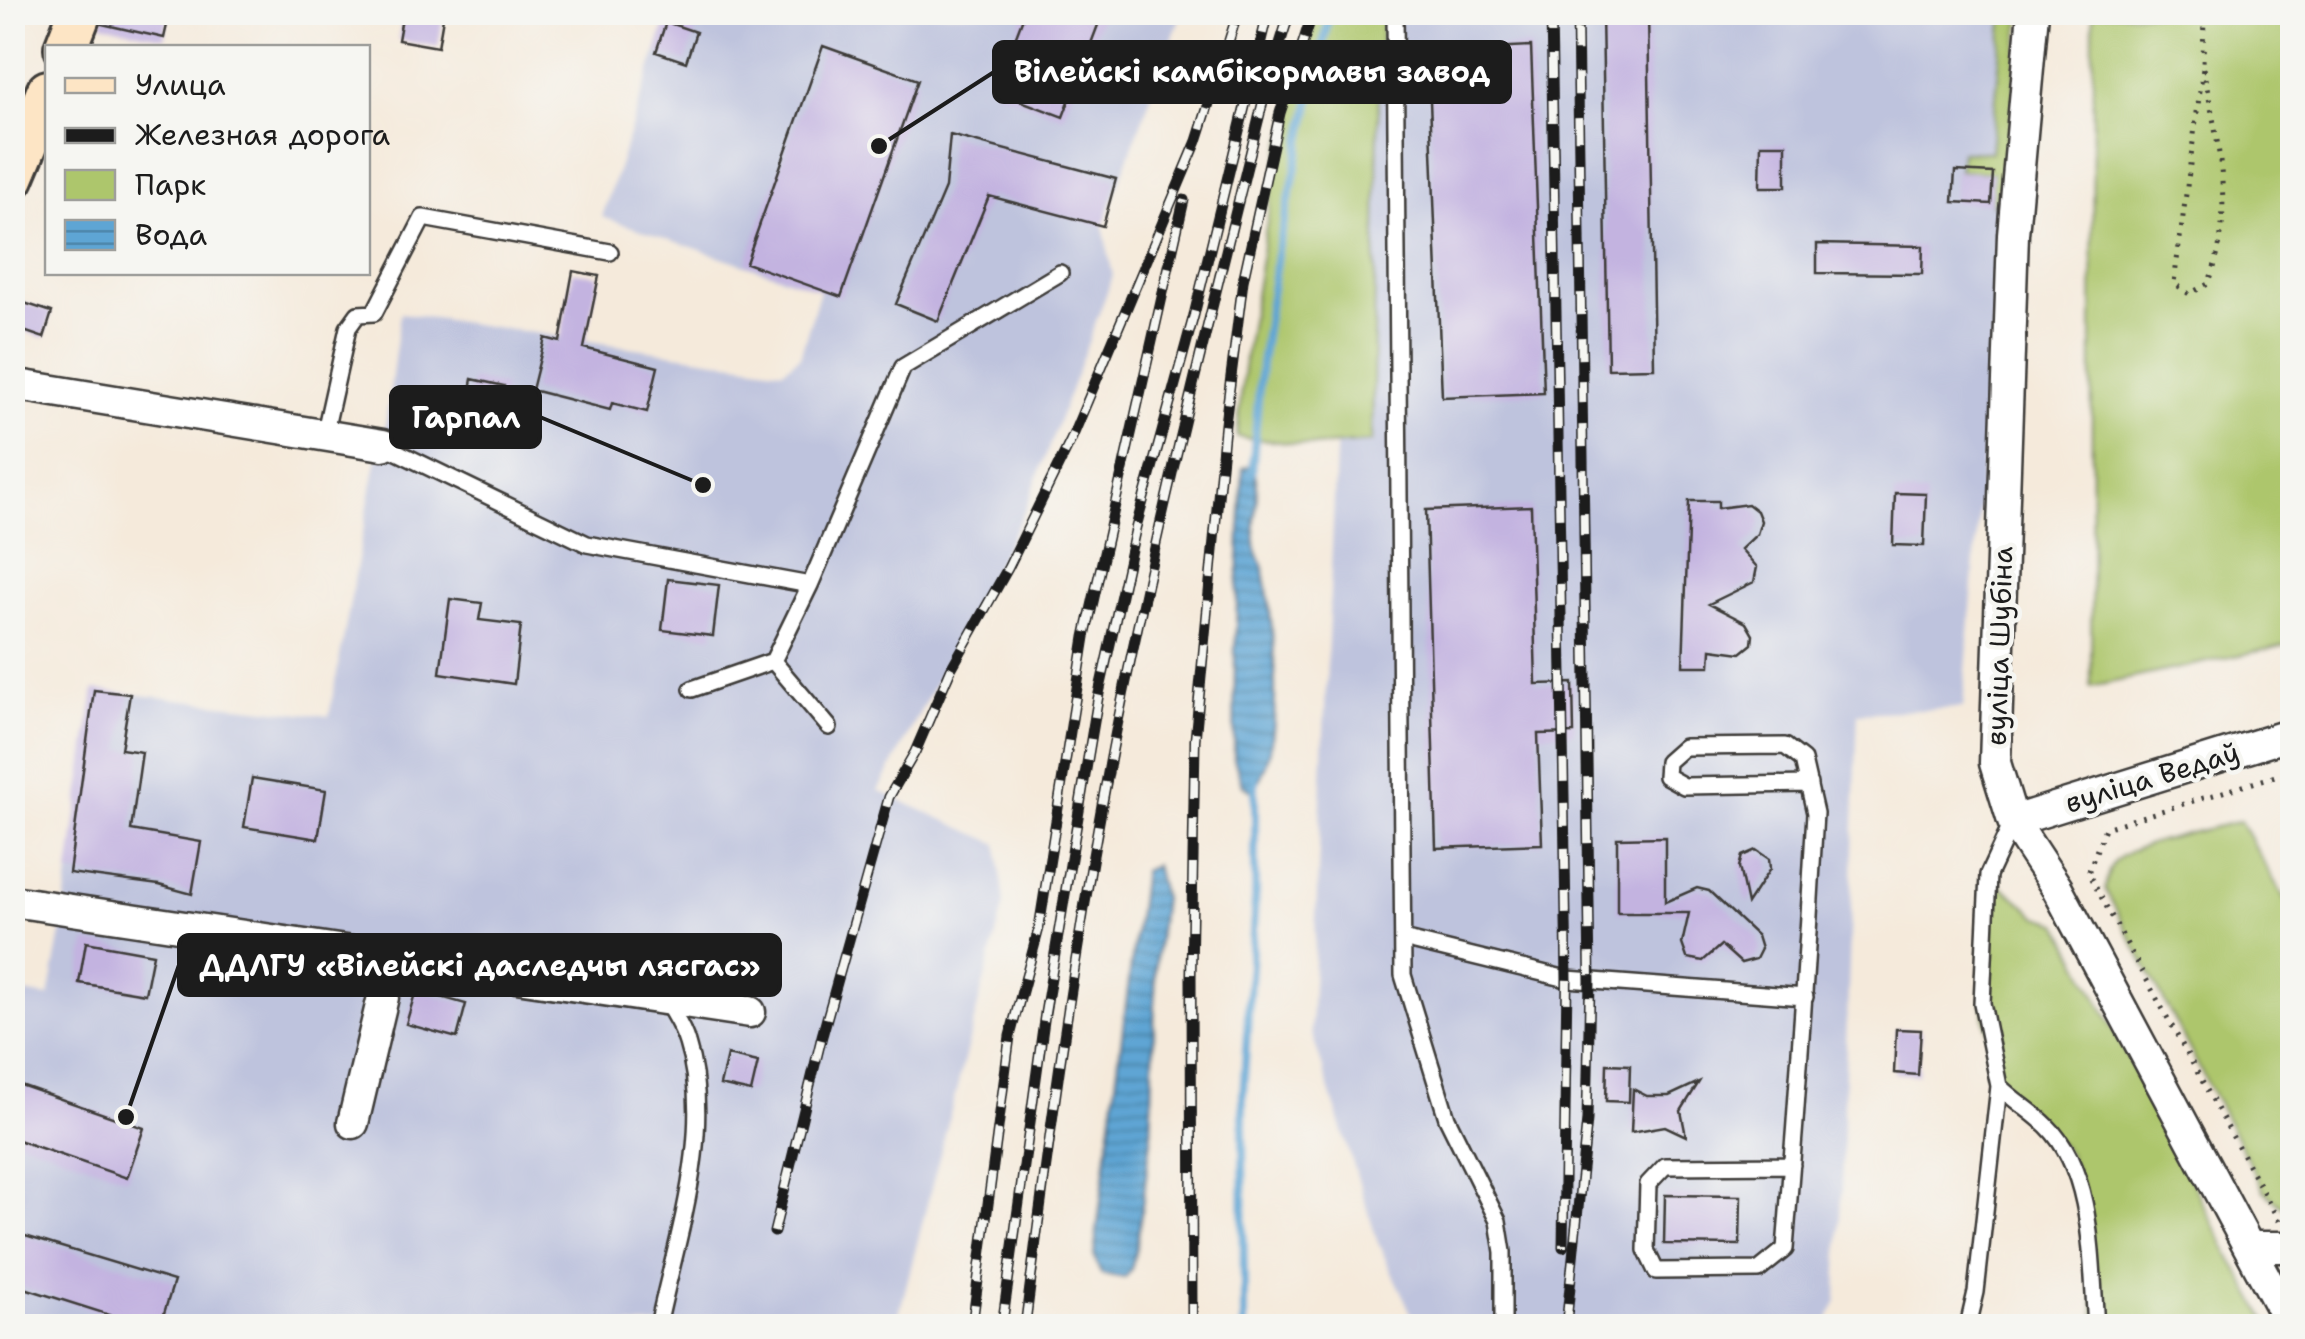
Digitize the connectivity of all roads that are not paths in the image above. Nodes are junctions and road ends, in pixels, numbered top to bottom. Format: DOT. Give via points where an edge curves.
graph roads {
  1 [pos="80,12"];
  2 [pos="1395,12"];
  3 [pos="2034,12"];
  4 [pos="67,45"];
  5 [pos="45,99"];
  6 [pos="12,178"];
  7 [pos="610,252"];
  8 [pos="1060,273"];
  9 [pos="12,384"];
  10 [pos="324,436"];
  11 [pos="383,444"];
  12 [pos="810,585"];
  13 [pos="773,661"];
  14 [pos="692,690"];
  15 [pos="829,727"];
  16 [pos="2292,734"];
  17 [pos="1808,784"];
  18 [pos="2013,821"];
  19 [pos="12,901"];
  20 [pos="1403,939"];
  21 [pos="378,955"];
  22 [pos="1805,997"];
  23 [pos="666,1001"];
  24 [pos="750,1012"];
  25 [pos="1999,1086"];
  26 [pos="353,1123"];
  27 [pos="1792,1165"];
  28 [pos="2288,1238"];
  29 [pos="2249,1247"];
  30 [pos="658,1326"];
  31 [pos="1503,1326"];
  32 [pos="1968,1326"];
  33 [pos="2096,1326"];
  34 [pos="2292,1326"];
  1 -- 4 [label="street"];
  2 -- 20 [label="lane"];
  3 -- 18 [label="street, вуліца Шубіна" via="2013,234 1995,763"];
  5 -- 6 [label="street"];
  7 -- 10 [label="lane" via="424,218 374,313 358,314 348,328"];
  8 -- 12 [label="lane" via="903,367"];
  9 -- 10 [label="street"];
  10 -- 11 [label="street"];
  11 -- 12 [label="lane" via="586,544"];
  12 -- 13 [label="lane"];
  13 -- 14 [label="lane"];
  13 -- 15 [label="lane"];
  16 -- 18 [label="street, вуліца Ведаў"];
  17 -- 17 [label="lane" via="1684,786 1666,776 1666,762 1684,747 1784,746 1803,760"];
  17 -- 22 [label="lane" via="1814,813"];
  18 -- 25 [label="lane" via="1988,875 1982,1003"];
  18 -- 29 [label="street, вуліца Шубіна" via="2057,888"];
  19 -- 21 [label="street"];
  20 -- 22 [label="lane" via="1567,979"];
  20 -- 31 [label="lane" via="1403,975 1447,1118 1498,1221"];
  21 -- 23 [label="street"];
  21 -- 26 [label="street" via="383,997"];
  22 -- 27 [label="lane"];
  23 -- 24 [label="street"];
  23 -- 30 [label="lane" via="695,1077 695,1155"];
  25 -- 32 [label="lane"];
  25 -- 33 [label="lane" via="2068,1153 2084,1194"];
  27 -- 27 [label="lane" via="1786,1249 1760,1270 1656,1271 1646,1250 1648,1184 1665,1166"];
  28 -- 29 [label="street"];
  29 -- 34 [label="street, вуліца Шубіна"];
}
